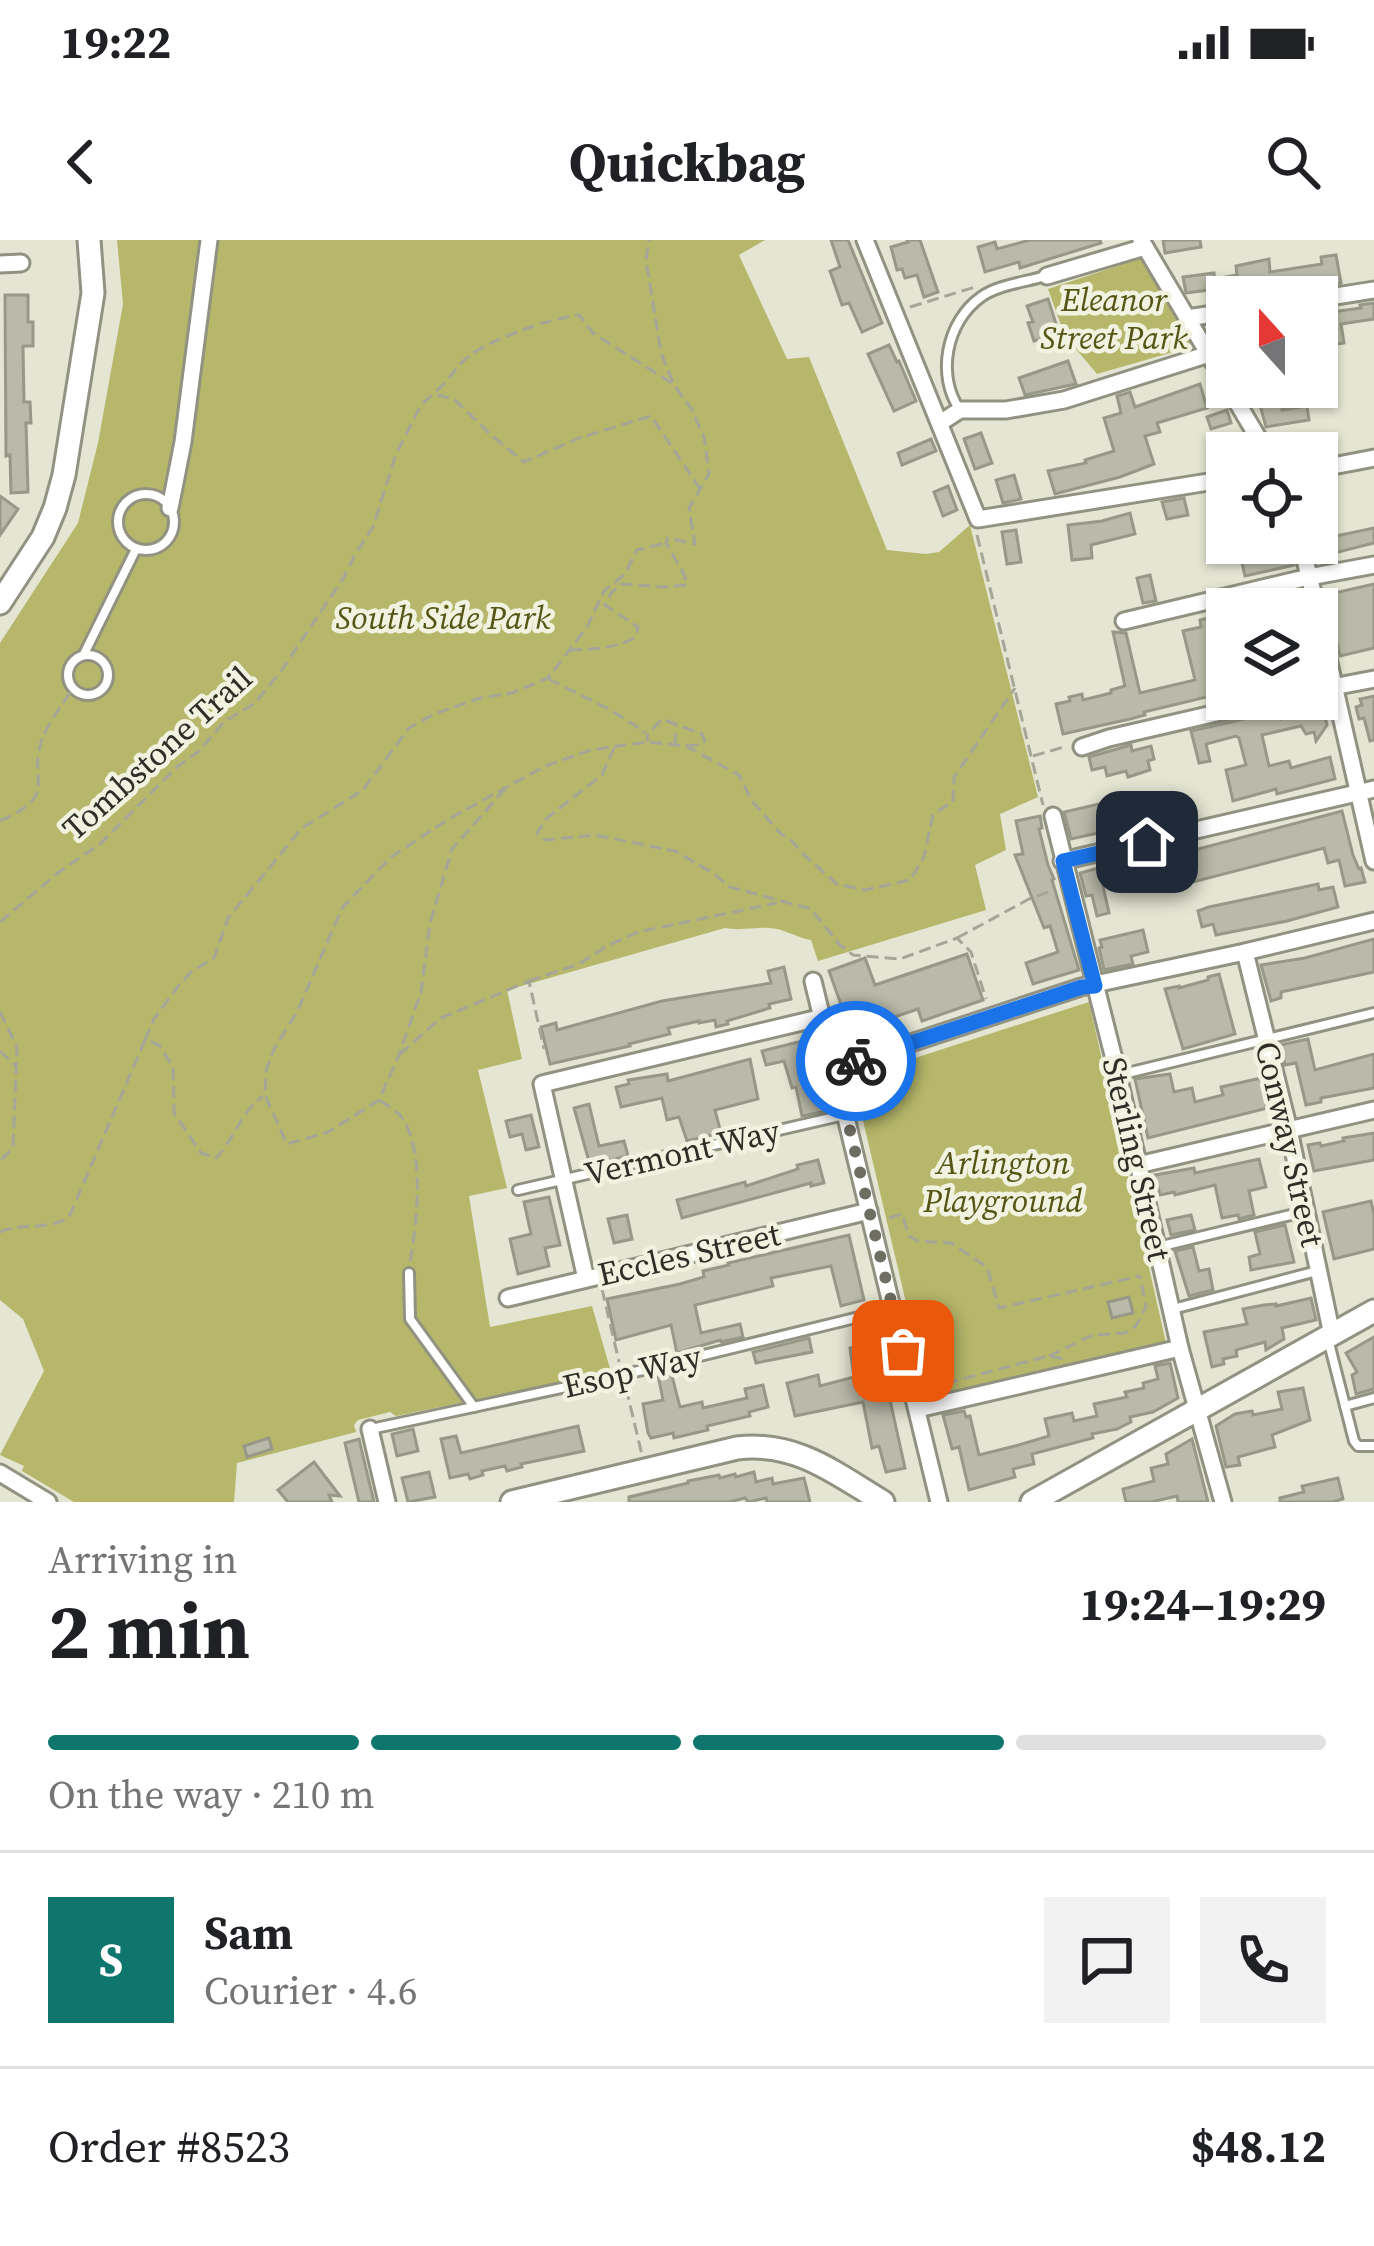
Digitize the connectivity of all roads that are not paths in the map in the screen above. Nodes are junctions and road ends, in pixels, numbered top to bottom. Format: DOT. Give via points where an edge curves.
graph roads {
  1 [pos="89,240"];
  2 [pos="209,240"];
  3 [pos="866,240"];
  4 [pos="1143,244"];
  5 [pos="21,263"];
  6 [pos="0,264"];
  7 [pos="1047,276"];
  8 [pos="1374,290"];
  9 [pos="1338,295"];
  10 [pos="1206,315"];
  11 [pos="1187,318"];
  12 [pos="1206,349"];
  13 [pos="1206,355"];
  14 [pos="960,410"];
  15 [pos="940,423"];
  16 [pos="1374,458"];
  17 [pos="1338,465"];
  18 [pos="1206,481"];
  19 [pos="170,508"];
  20 [pos="136,548"];
  21 [pos="1306,564"];
  22 [pos="1374,565"];
  23 [pos="1309,577"];
  24 [pos="1312,588"];
  25 [pos="0,603"];
  26 [pos="1124,621"];
  27 [pos="83,655"];
  28 [pos="1374,679"];
  29 [pos="1338,685"];
  30 [pos="1338,696"];
  31 [pos="1206,715"];
  32 [pos="1082,747"];
  33 [pos="1366,790"];
  34 [pos="1047,809"];
  35 [pos="1063,861"];
  36 [pos="1374,861"];
  37 [pos="1374,921"];
  38 [pos="1245,952"];
  39 [pos="813,981"];
  40 [pos="1095,986"];
  41 [pos="1374,1013"];
  42 [pos="823,1017"];
  43 [pos="1267,1040"];
  44 [pos="835,1068"];
  45 [pos="1118,1075"];
  46 [pos="1374,1110"];
  47 [pos="845,1114"];
  48 [pos="1289,1130"];
  49 [pos="1138,1165"];
  50 [pos="562,1180"];
  51 [pos="518,1190"];
  52 [pos="1305,1211"];
  53 [pos="877,1215"];
  54 [pos="1158,1246"];
  55 [pos="1319,1271"];
  56 [pos="409,1273"];
  57 [pos="586,1279"];
  58 [pos="508,1298"];
  59 [pos="892,1309"];
  60 [pos="1173,1310"];
  61 [pos="1374,1311"];
  62 [pos="1330,1336"];
  63 [pos="1180,1348"];
  64 [pos="1374,1398"];
  65 [pos="1345,1406"];
  66 [pos="474,1407"];
  67 [pos="918,1409"];
  68 [pos="1196,1409"];
  69 [pos="370,1429"];
  70 [pos="1374,1446"];
  71 [pos="0,1473"];
  72 [pos="47,1502"];
  73 [pos="387,1502"];
  74 [pos="512,1502"];
  75 [pos="883,1502"];
  76 [pos="939,1502"];
  77 [pos="1032,1502"];
  78 [pos="1222,1502"];
  1 -- 25 [label="street" via="93,293 64,475 43,537"];
  2 -- 19 [label="street"];
  3 -- 15 [label="street"];
  4 -- 7 [label="street"];
  4 -- 11 [label="street"];
  5 -- 6 [label="street"];
  7 -- 14 [label="lane" via="982,296 967,311 946,351"];
  8 -- 9 [label="street"];
  10 -- 11 [label="street"];
  11 -- 12 [label="street"];
  13 -- 14 [label="street" via="1064,400"];
  14 -- 15 [label="street"];
  15 -- 18 [label="street" via="978,519"];
  16 -- 17 [label="street"];
  19 -- 20 [label="lane" via="167,540"];
  19 -- 20 [label="lane" via="145,494 121,508 121,536"];
  20 -- 27 [label="lane"];
  21 -- 23 [label="street"];
  22 -- 23 [label="street"];
  23 -- 24 [label="street"];
  23 -- 26 [label="street"];
  27 -- 27 [label="lane" via="102,659 108,670 106,684 91,695 73,688 68,676"];
  28 -- 29 [label="street"];
  30 -- 33 [label="street"];
  31 -- 32 [label="street"];
  33 -- 35 [label="street"];
  33 -- 36 [label="street"];
  34 -- 35 [label="street, Sterling Street"];
  35 -- 40 [label="street, Sterling Street"];
  37 -- 38 [label="street"];
  38 -- 40 [label="street"];
  38 -- 43 [label="street, Conway Street"];
  39 -- 42 [label="street"];
  40 -- 44 [label="street"];
  40 -- 45 [label="street, Sterling Street"];
  41 -- 43 [label="lane"];
  42 -- 44 [label="street"];
  42 -- 50 [label="street" via="542,1084"];
  43 -- 45 [label="lane"];
  43 -- 48 [label="street, Conway Street"];
  44 -- 47 [label="street"];
  45 -- 49 [label="street, Sterling Street"];
  46 -- 48 [label="street"];
  47 -- 50 [label="lane, Vermont Way"];
  47 -- 53 [label="street"];
  48 -- 49 [label="street"];
  48 -- 52 [label="street, Conway Street"];
  49 -- 54 [label="street, Sterling Street"];
  50 -- 51 [label="lane, Vermont Way"];
  50 -- 57 [label="street"];
  52 -- 54 [label="lane"];
  52 -- 55 [label="street, Conway Street"];
  53 -- 57 [label="street, Eccles Street"];
  53 -- 59 [label="street"];
  54 -- 60 [label="street, Sterling Street"];
  55 -- 60 [label="lane"];
  55 -- 62 [label="street, Conway Street"];
  56 -- 66 [label="lane" via="410,1318"];
  57 -- 58 [label="street, Eccles Street"];
  59 -- 66 [label="lane, Esop Way"];
  59 -- 67 [label="street"];
  60 -- 63 [label="street, Sterling Street"];
  61 -- 62 [label="street"];
  62 -- 65 [label="lane"];
  62 -- 68 [label="street"];
  63 -- 67 [label="street"];
  63 -- 68 [label="street, Sterling Street"];
  64 -- 65 [label="lane"];
  65 -- 70 [label="lane" via="1354,1441"];
  66 -- 69 [label="lane, Esop Way"];
  67 -- 76 [label="street"];
  68 -- 77 [label="street"];
  68 -- 78 [label="street, Sterling Street"];
  69 -- 73 [label="street"];
  71 -- 72 [label="street"];
  74 -- 75 [label="street" via="760,1445 808,1458"];
}
